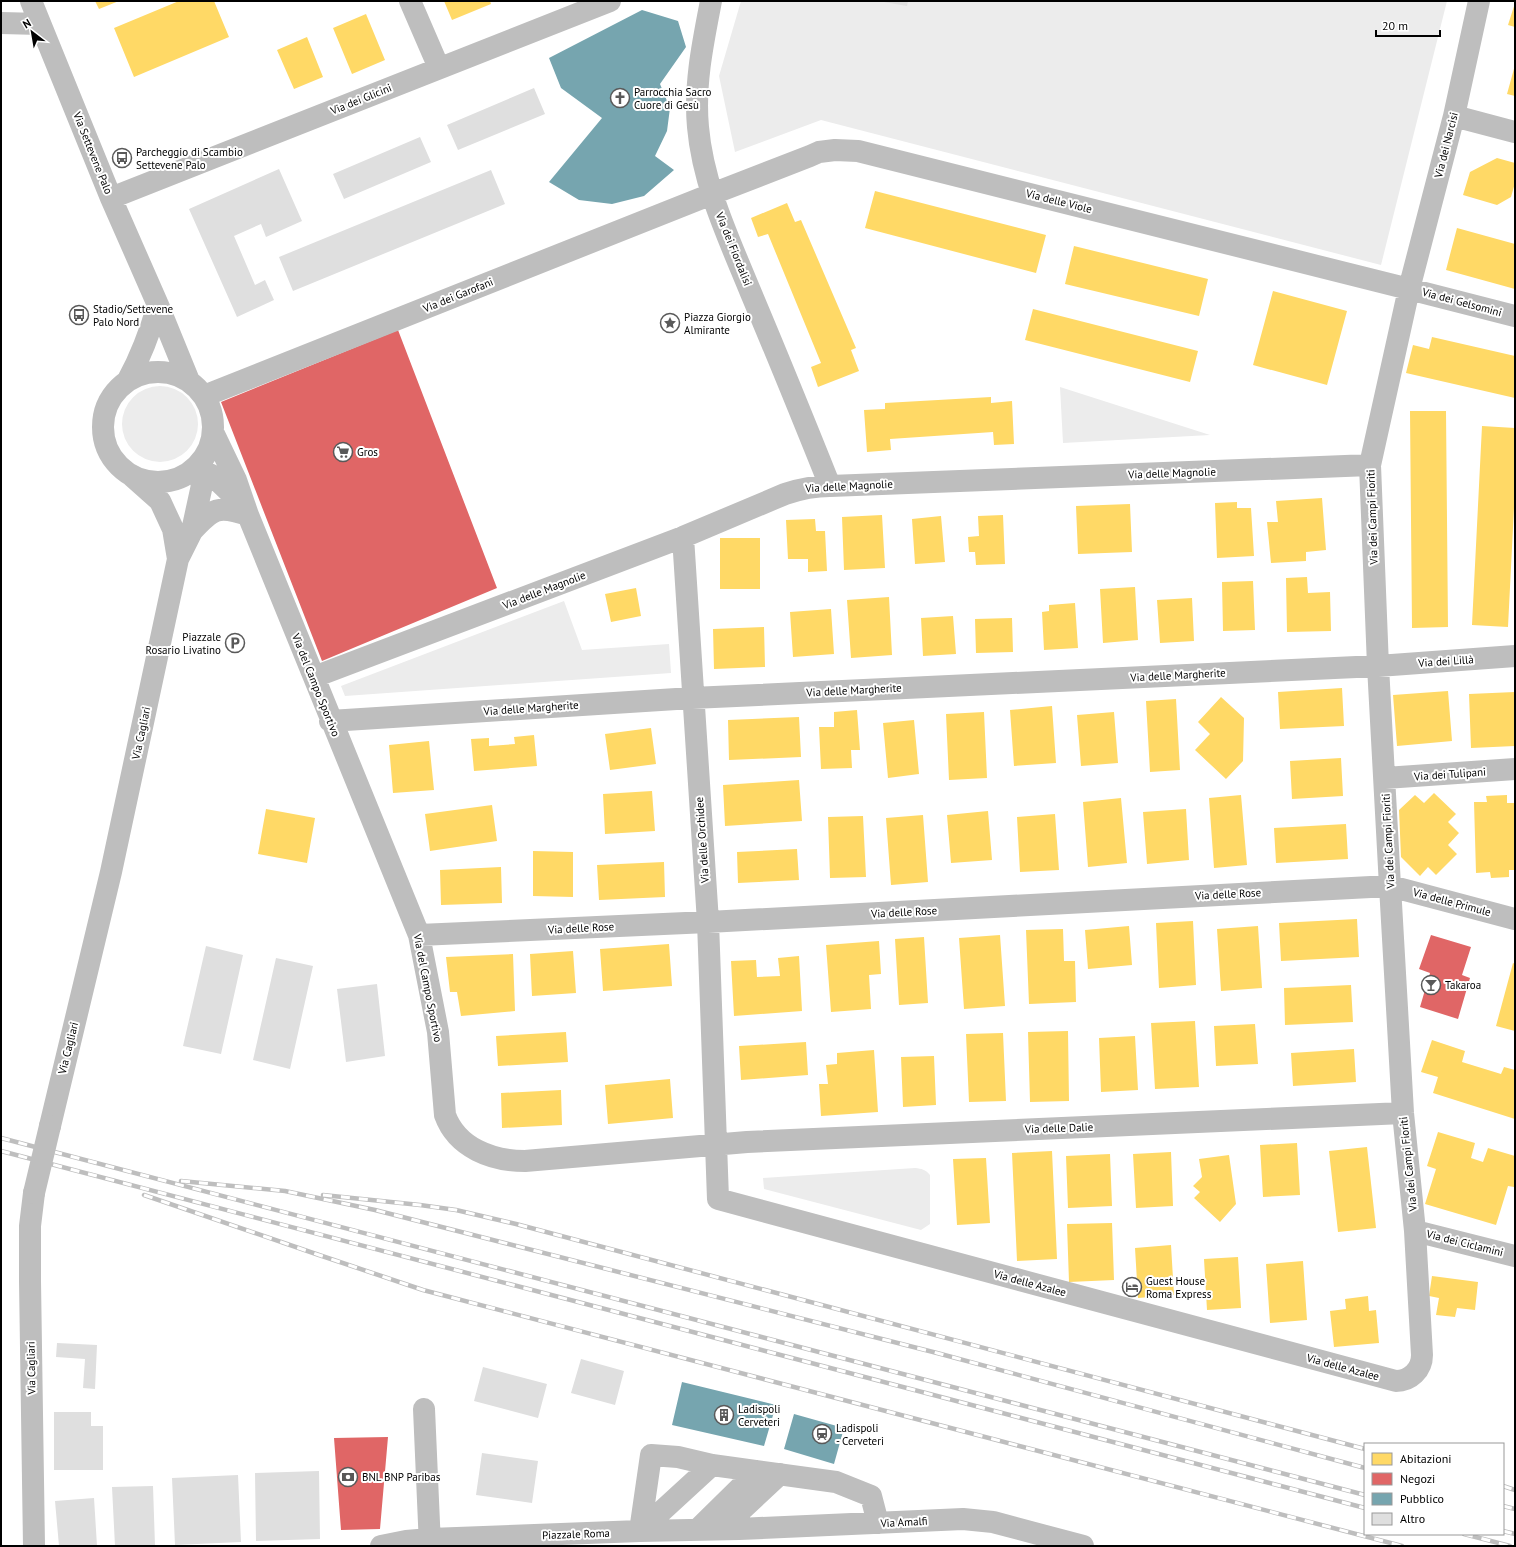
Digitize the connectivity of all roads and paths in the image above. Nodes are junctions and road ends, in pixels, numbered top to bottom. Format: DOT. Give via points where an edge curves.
graph roads {
  1 [pos="31,1"];
  2 [pos="410,1"];
  3 [pos="610,1"];
  4 [pos="711,1"];
  5 [pos="1479,1"];
  6 [pos="1,22"];
  7 [pos="40,24"];
  8 [pos="439,68"];
  9 [pos="1454,116"];
  10 [pos="1515,132"];
  11 [pos="712,194"];
  12 [pos="111,198"];
  13 [pos="1409,289"];
  14 [pos="158,305"];
  15 [pos="1515,316"];
  16 [pos="128,380"];
  17 [pos="189,380"];
  18 [pos="204,396"];
  19 [pos="213,432"];
  20 [pos="1370,465"];
  21 [pos="196,467"];
  22 [pos="131,475"];
  23 [pos="830,486"];
  24 [pos="246,511"];
  25 [pos="192,531"];
  26 [pos="683,537"];
  27 [pos="178,558"];
  28 [pos="1515,656"];
  29 [pos="1378,666"];
  30 [pos="314,677"];
  31 [pos="692,698"];
  32 [pos="330,721"];
  33 [pos="1515,769"];
  34 [pos="1385,778"];
  35 [pos="1390,886"];
  36 [pos="1515,919"];
  37 [pos="708,922"];
  38 [pos="419,935"];
  39 [pos="1403,1113"];
  40 [pos="715,1144"];
  41 [pos="1415,1231"];
  42 [pos="1515,1256"];
  43 [pos="1396,1382"];
  44 [pos="424,1409"];
  45 [pos="705,1463"];
  46 [pos="757,1471"];
  47 [pos="789,1476"];
  48 [pos="643,1506"];
  49 [pos="878,1523"];
  50 [pos="697,1530"];
  51 [pos="640,1531"];
  52 [pos="727,1535"];
  53 [pos="430,1543"];
  54 [pos="34,1546"];
  55 [pos="380,1546"];
  56 [pos="1083,1546"];
  1 -- 7 [label="street, Via Settevene Palo"];
  2 -- 8 [label="street"];
  3 -- 8 [label="street, Via dei Glicini"];
  4 -- 11 [label="street, Via dei Fiordalisi" via="701,59 697,109 703,162"];
  5 -- 9 [label="street, Via dei Narcisi"];
  6 -- 7 [label="street"];
  7 -- 12 [label="street, Via Settevene Palo"];
  8 -- 12 [label="street, Via dei Glicini"];
  9 -- 10 [label="street"];
  9 -- 13 [label="street, Via dei Narcisi"];
  11 -- 13 [label="street, Via delle Viole" via="819,152 852,150"];
  11 -- 18 [label="street, Via dei Garofani"];
  11 -- 23 [label="street, Via dei Fiordalisi"];
  12 -- 14 [label="street, Via Settevene Palo"];
  13 -- 15 [label="street, Via dei Gelsomini"];
  13 -- 20 [label="street, Via dei Campi Fioriti"];
  14 -- 16 [label="street" via="140,357"];
  14 -- 17 [label="street, Via Settevene Palo"];
  16 -- 17 [label="street" via="142,373 158,371"];
  16 -- 22 [label="street" via="116,390 108,402 102,430 104,443 110,455 118,466"];
  17 -- 18 [label="street"];
  18 -- 19 [label="street" via="212,414"];
  19 -- 21 [label="street" via="210,445"];
  19 -- 24 [label="street, Via del Campo Sportivo" via="236,480"];
  20 -- 23 [label="street, Via delle Magnolie"];
  20 -- 29 [label="street, Via dei Campi Fioriti"];
  21 -- 22 [label="street" via="182,477 165,482 147,481"];
  21 -- 24 [label="street, Via del Campo Sportivo" via="213,476"];
  21 -- 25 [label="street, Via Cagliari" via="202,485"];
  22 -- 27 [label="street, Via Cagliari" via="160,501 173,529"];
  23 -- 26 [label="street, Via delle Magnolie" via="815,486 785,494"];
  24 -- 25 [label="street" via="217,509"];
  24 -- 30 [label="street, Via del Campo Sportivo"];
  25 -- 27 [label="street, Via Cagliari"];
  26 -- 30 [label="street, Via delle Magnolie"];
  26 -- 31 [label="street, Via delle Orchidee"];
  27 -- 54 [label="street, Via Cagliari, bridge" via="111,872 34,1193 30,1226"];
  28 -- 29 [label="street, Via dei Lillà"];
  29 -- 31 [label="street, Via delle Margherite"];
  29 -- 34 [label="street, Via dei Campi Fioriti"];
  30 -- 32 [label="street, Via del Campo Sportivo"];
  31 -- 32 [label="street, Via delle Margherite"];
  31 -- 37 [label="street, Via delle Orchidee"];
  32 -- 38 [label="street, Via del Campo Sportivo"];
  33 -- 34 [label="street, Via dei Tulipani"];
  34 -- 35 [label="street, Via dei Campi Fioriti"];
  35 -- 36 [label="street, Via delle Primule"];
  35 -- 37 [label="street, Via delle Rose"];
  35 -- 39 [label="street, Via dei Campi Fioriti"];
  37 -- 38 [label="street, Via delle Rose"];
  37 -- 40 [label="street, Via delle Orchidee"];
  38 -- 40 [label="street, Via del Campo Sportivo" via="438,1032 444,1115 451,1130 461,1140 488,1156 516,1161"];
  39 -- 40 [label="street, Via delle Dalie"];
  39 -- 41 [label="street, Via dei Campi Fioriti"];
  40 -- 43 [label="street, Via delle Azalee" via="718,1199"];
  41 -- 42 [label="street, Via dei Ciclamini"];
  41 -- 43 [label="street, Via dei Campi Fioriti" via="1422,1361 1410,1378"];
  44 -- 53 [label="street"];
  45 -- 46 [label="street"];
  45 -- 48 [label="street"];
  45 -- 48 [label="street" via="651,1455"];
  45 -- 51 [label="street"];
  46 -- 47 [label="street"];
  46 -- 50 [label="street"];
  47 -- 49 [label="street" via="836,1482 871,1496"];
  47 -- 52 [label="street"];
  48 -- 51 [label="street"];
  49 -- 52 [label="street, Via Amalfi"];
  49 -- 56 [label="street, Via Amalfi" via="978,1520"];
  50 -- 51 [label="street, Piazzale Roma"];
  50 -- 52 [label="street, Piazzale Roma"];
  51 -- 53 [label="street, Piazzale Roma"];
  53 -- 55 [label="street, Piazzale Roma" via="401,1541"];
}
